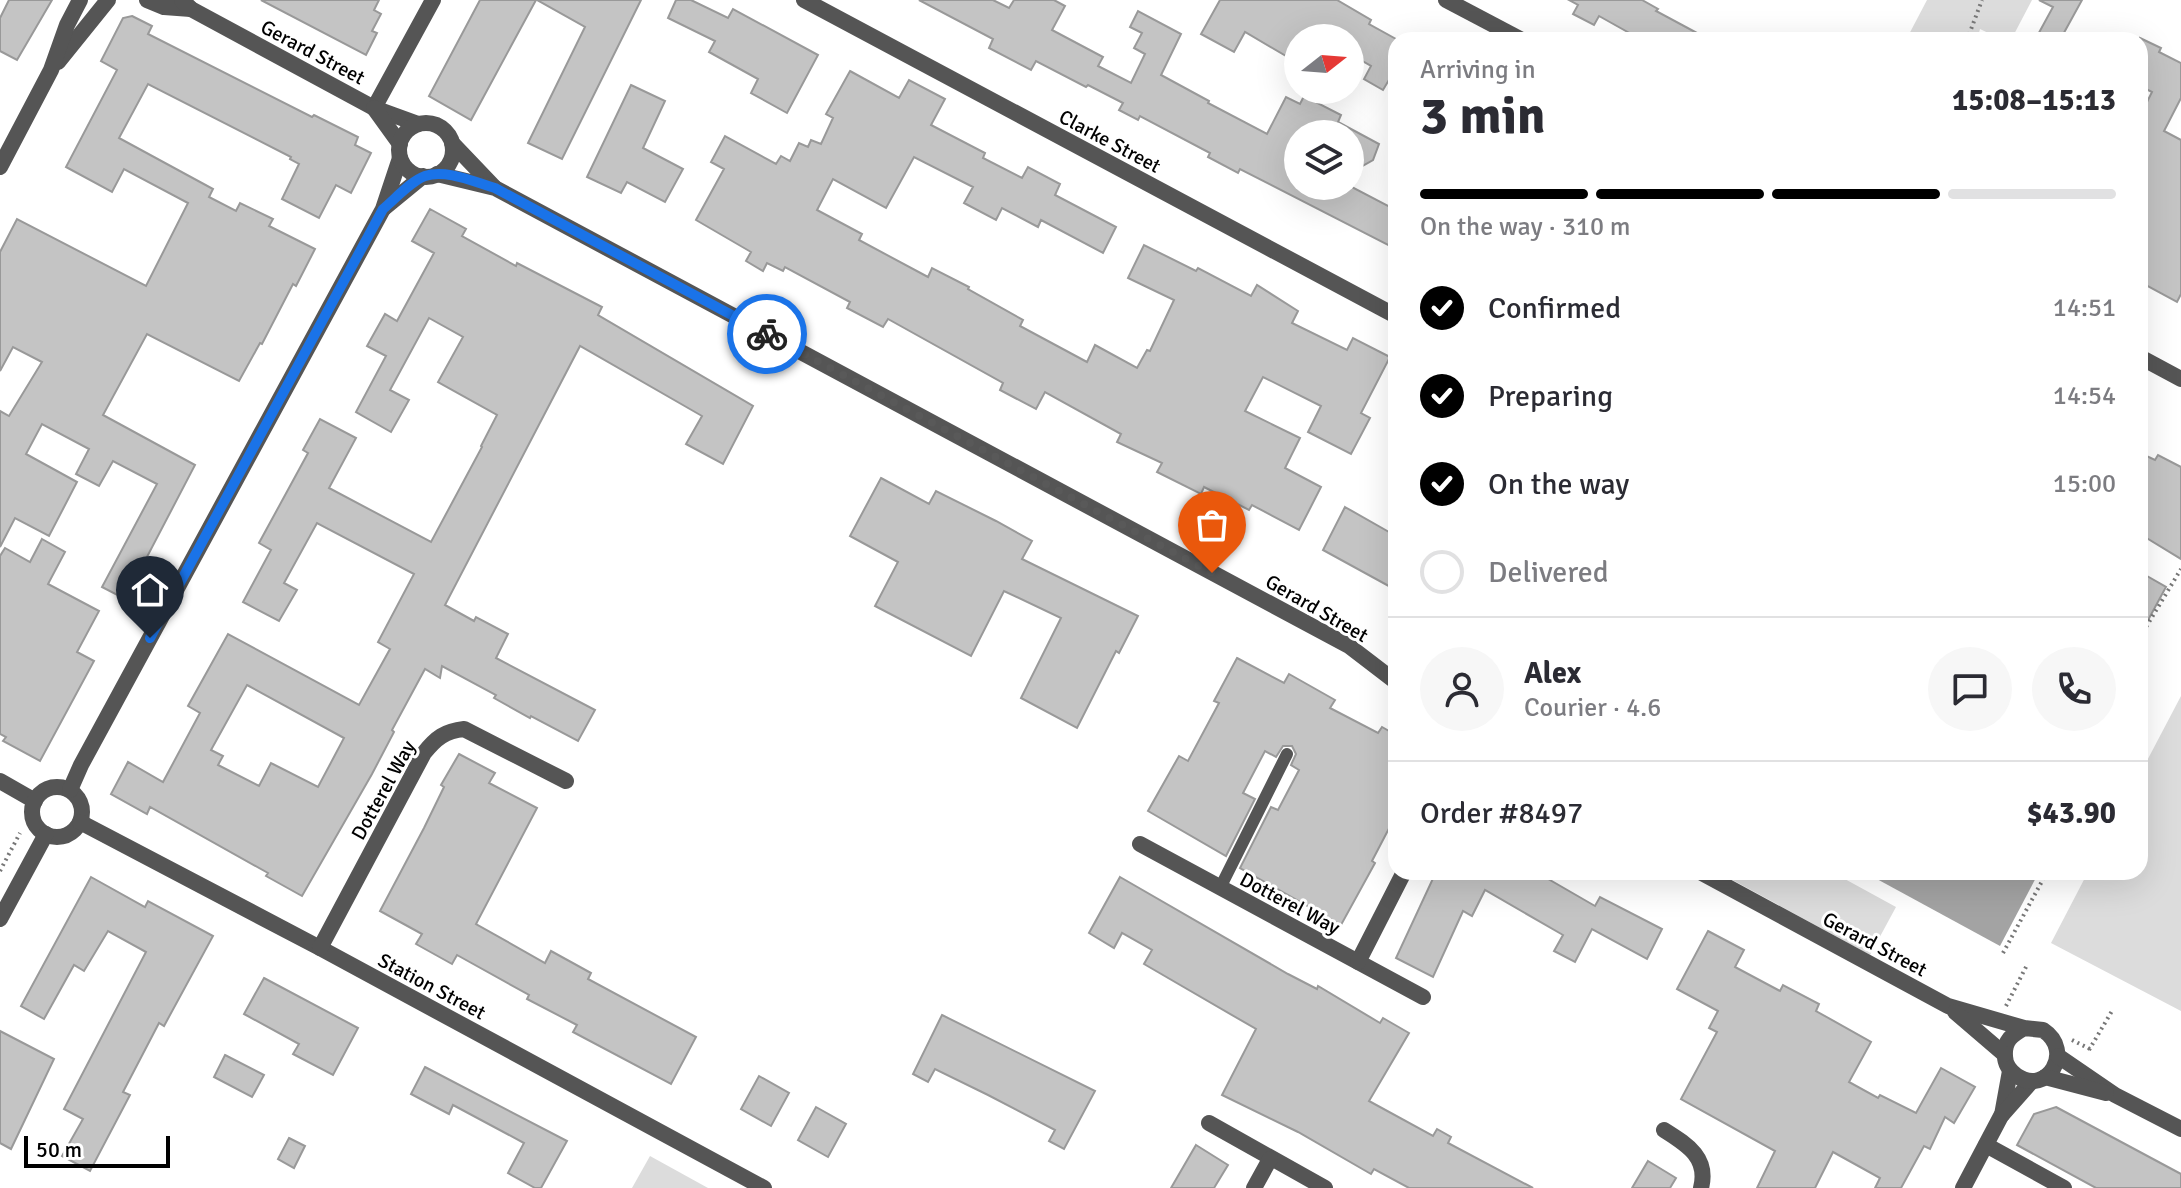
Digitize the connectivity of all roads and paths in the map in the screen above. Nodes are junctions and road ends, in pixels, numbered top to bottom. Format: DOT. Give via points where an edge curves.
graph roads {
  1 [pos="80,0"];
  2 [pos="108,0"];
  3 [pos="147,0"];
  4 [pos="433,0"];
  5 [pos="804,0"];
  6 [pos="1446,0"];
  7 [pos="1982,0"];
  8 [pos="186,5"];
  9 [pos="1507,32"];
  10 [pos="1970,32"];
  11 [pos="51,70"];
  12 [pos="374,108"];
  13 [pos="418,124"];
  14 [pos="452,143"];
  15 [pos="400,151"];
  16 [pos="0,167"];
  17 [pos="430,175"];
  18 [pos="495,188"];
  19 [pos="383,209"];
  20 [pos="1388,312"];
  21 [pos="2148,361"];
  22 [pos="2181,379"];
  23 [pos="2181,569"];
  24 [pos="2148,623"];
  25 [pos="1388,676"];
  26 [pos="1287,754"];
  27 [pos="0,781"];
  28 [pos="566,781"];
  29 [pos="70,790"];
  30 [pos="35,801"];
  31 [pos="80,822"];
  32 [pos="20,833"];
  33 [pos="46,834"];
  34 [pos="1140,844"];
  35 [pos="0,871"];
  36 [pos="1400,880"];
  37 [pos="1715,880"];
  38 [pos="2043,880"];
  39 [pos="1220,888"];
  40 [pos="0,919"];
  41 [pos="320,948"];
  42 [pos="2003,953"];
  43 [pos="1358,962"];
  44 [pos="2027,965"];
  45 [pos="1423,997"];
  46 [pos="1948,1006"];
  47 [pos="2112,1011"];
  48 [pos="2003,1012"];
  49 [pos="2024,1028"];
  50 [pos="2004,1054"];
  51 [pos="2058,1056"];
  52 [pos="2084,1056"];
  53 [pos="2010,1071"];
  54 [pos="2038,1080"];
  55 [pos="2115,1095"];
  56 [pos="2001,1116"];
  57 [pos="1209,1123"];
  58 [pos="2181,1129"];
  59 [pos="1664,1130"];
  60 [pos="1986,1145"];
  61 [pos="1270,1159"];
  62 [pos="764,1188"];
  63 [pos="1254,1188"];
  64 [pos="1325,1188"];
  65 [pos="1701,1188"];
  66 [pos="1963,1188"];
  67 [pos="2064,1188"];
  1 -- 11 [label="street"];
  2 -- 11 [label="street"];
  3 -- 8 [label="street, Gerard Street" via="164,7"];
  4 -- 12 [label="street"];
  5 -- 20 [label="street, Clarke Street"];
  6 -- 9 [label="street"];
  7 -- 10 [label="path"];
  8 -- 12 [label="street, Gerard Street"];
  11 -- 16 [label="street"];
  12 -- 13 [label="street, Gerard Street"];
  12 -- 15 [label="street, Gerard Street"];
  13 -- 14 [label="street" via="443,129"];
  13 -- 15 [label="street" via="406,131"];
  14 -- 17 [label="street" via="450,161"];
  14 -- 18 [label="street, Gerard Street"];
  15 -- 17 [label="street" via="410,171"];
  15 -- 19 [label="street"];
  17 -- 18 [label="street, Gerard Street"];
  17 -- 19 [label="street"];
  18 -- 25 [label="street, Gerard Street" via="1349,646"];
  19 -- 29 [label="street"];
  21 -- 22 [label="street"];
  23 -- 24 [label="path"];
  26 -- 39 [label="lane"];
  27 -- 30 [label="street"];
  28 -- 41 [label="street, Dotterel Way" via="464,729 448,731 424,753"];
  29 -- 30 [label="street" via="46,790"];
  29 -- 31 [label="street" via="80,801"];
  30 -- 33 [label="street" via="34,820"];
  31 -- 33 [label="street" via="62,837"];
  31 -- 41 [label="street, Station Street"];
  32 -- 35 [label="path"];
  33 -- 40 [label="street"];
  34 -- 39 [label="street, Dotterel Way"];
  36 -- 43 [label="street"];
  37 -- 46 [label="street, Gerard Street"];
  38 -- 42 [label="path"];
  39 -- 43 [label="street, Dotterel Way"];
  41 -- 62 [label="street, Station Street"];
  43 -- 45 [label="street, Dotterel Way"];
  44 -- 48 [label="path"];
  46 -- 49 [label="street, Gerard Street"];
  46 -- 50 [label="street, Gerard Street"];
  47 -- 52 [label="path"];
  49 -- 50 [label="street" via="2005,1043"];
  49 -- 51 [label="street" via="2049,1035"];
  50 -- 53 [label="street"];
  51 -- 54 [label="street" via="2055,1066"];
  51 -- 55 [label="street"];
  53 -- 54 [label="street" via="2024,1081"];
  53 -- 56 [label="street"];
  54 -- 55 [label="street"];
  54 -- 56 [label="street"];
  55 -- 58 [label="street"];
  56 -- 60 [label="street"];
  57 -- 61 [label="street"];
  59 -- 65 [label="street" via="1697,1154"];
  60 -- 66 [label="street"];
  60 -- 67 [label="street"];
  61 -- 63 [label="street"];
  61 -- 64 [label="street"];
}
